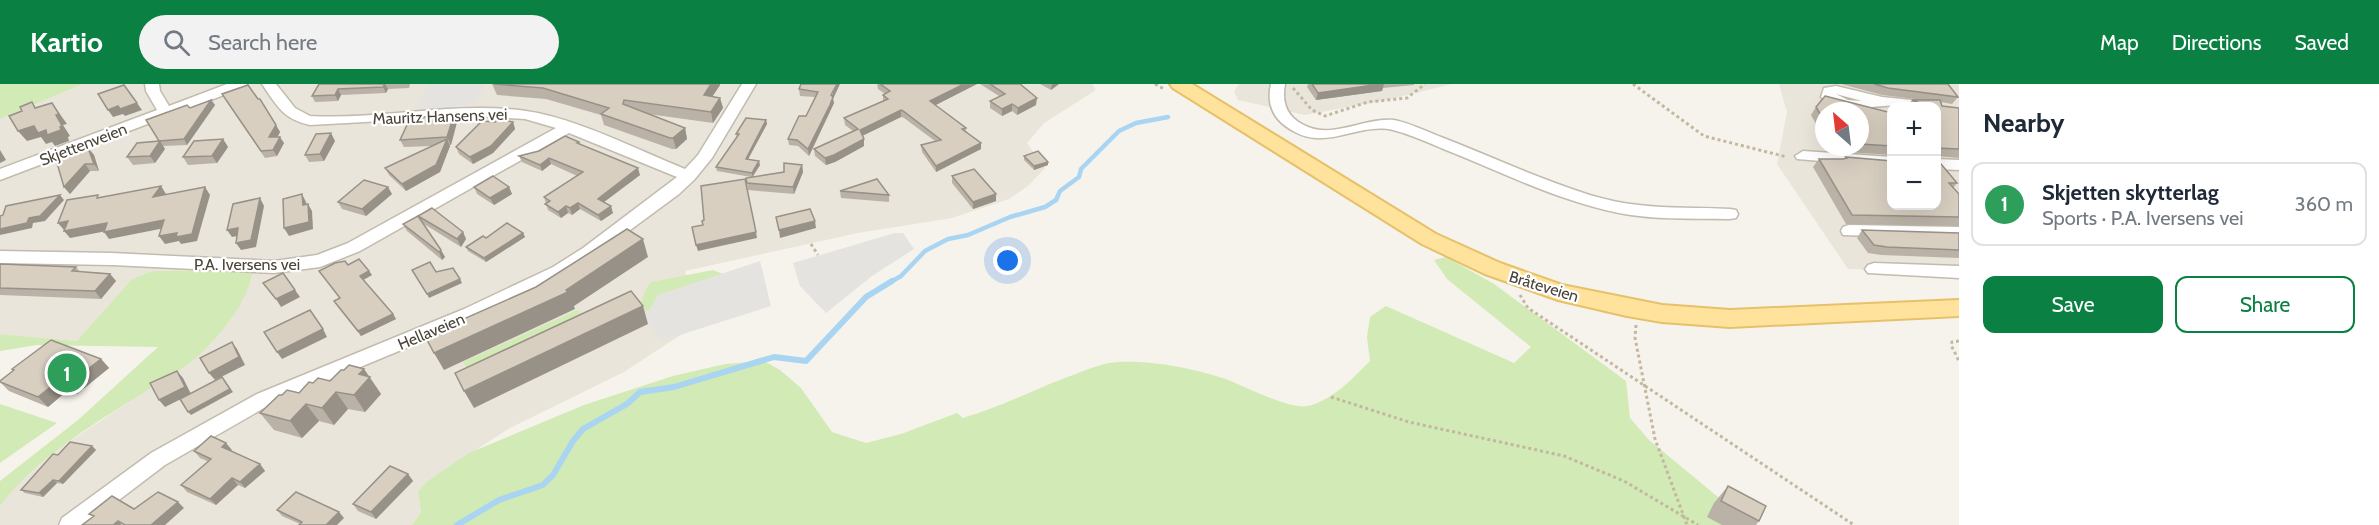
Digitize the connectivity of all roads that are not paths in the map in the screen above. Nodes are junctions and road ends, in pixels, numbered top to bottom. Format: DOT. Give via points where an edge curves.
graph roads {
  1 [pos="152,84"];
  2 [pos="240,84"];
  3 [pos="269,84"];
  4 [pos="749,84"];
  5 [pos="1179,84"];
  6 [pos="1278,84"];
  7 [pos="1882,101"];
  8 [pos="1890,102"];
  9 [pos="166,112"];
  10 [pos="1296,127"];
  11 [pos="567,128"];
  12 [pos="1272,140"];
  13 [pos="1803,156"];
  14 [pos="1887,162"];
  15 [pos="1941,164"];
  16 [pos="1959,165"];
  17 [pos="0,176"];
  18 [pos="688,176"];
  19 [pos="1730,214"];
  20 [pos="1849,231"];
  21 [pos="1959,234"];
  22 [pos="0,257"];
  23 [pos="1874,269"];
  24 [pos="1959,272"];
  25 [pos="1959,308"];
  26 [pos="70,525"];
  1 -- 9 [label="street"];
  2 -- 9 [label="street, Skjettenveien"];
  3 -- 11 [label="street, Mauritz Hansens vei" via="293,117 309,121 498,112 551,120"];
  4 -- 18 [label="street, Hellaveien" via="704,158"];
  5 -- 12 [label="main road, Bråteveien"];
  6 -- 10 [label="street" via="1275,103"];
  7 -- 8 [label="street"];
  9 -- 17 [label="street, Skjettenveien"];
  10 -- 12 [label="street"];
  10 -- 19 [label="street" via="1323,136 1394,125 1515,174 1612,206"];
  11 -- 18 [label="street, Mauritz Hansens vei"];
  11 -- 22 [label="street, P.A. Iversens vei" via="354,247 303,265"];
  12 -- 25 [label="main road, Bråteveien" via="1410,228 1504,274 1550,290 1620,307 1695,317 1754,319"];
  13 -- 14 [label="street"];
  15 -- 16 [label="street"];
  18 -- 26 [label="street, Hellaveien" via="639,217 559,271 435,330 264,399 158,459"];
  20 -- 21 [label="street"];
  23 -- 24 [label="street"];
}
